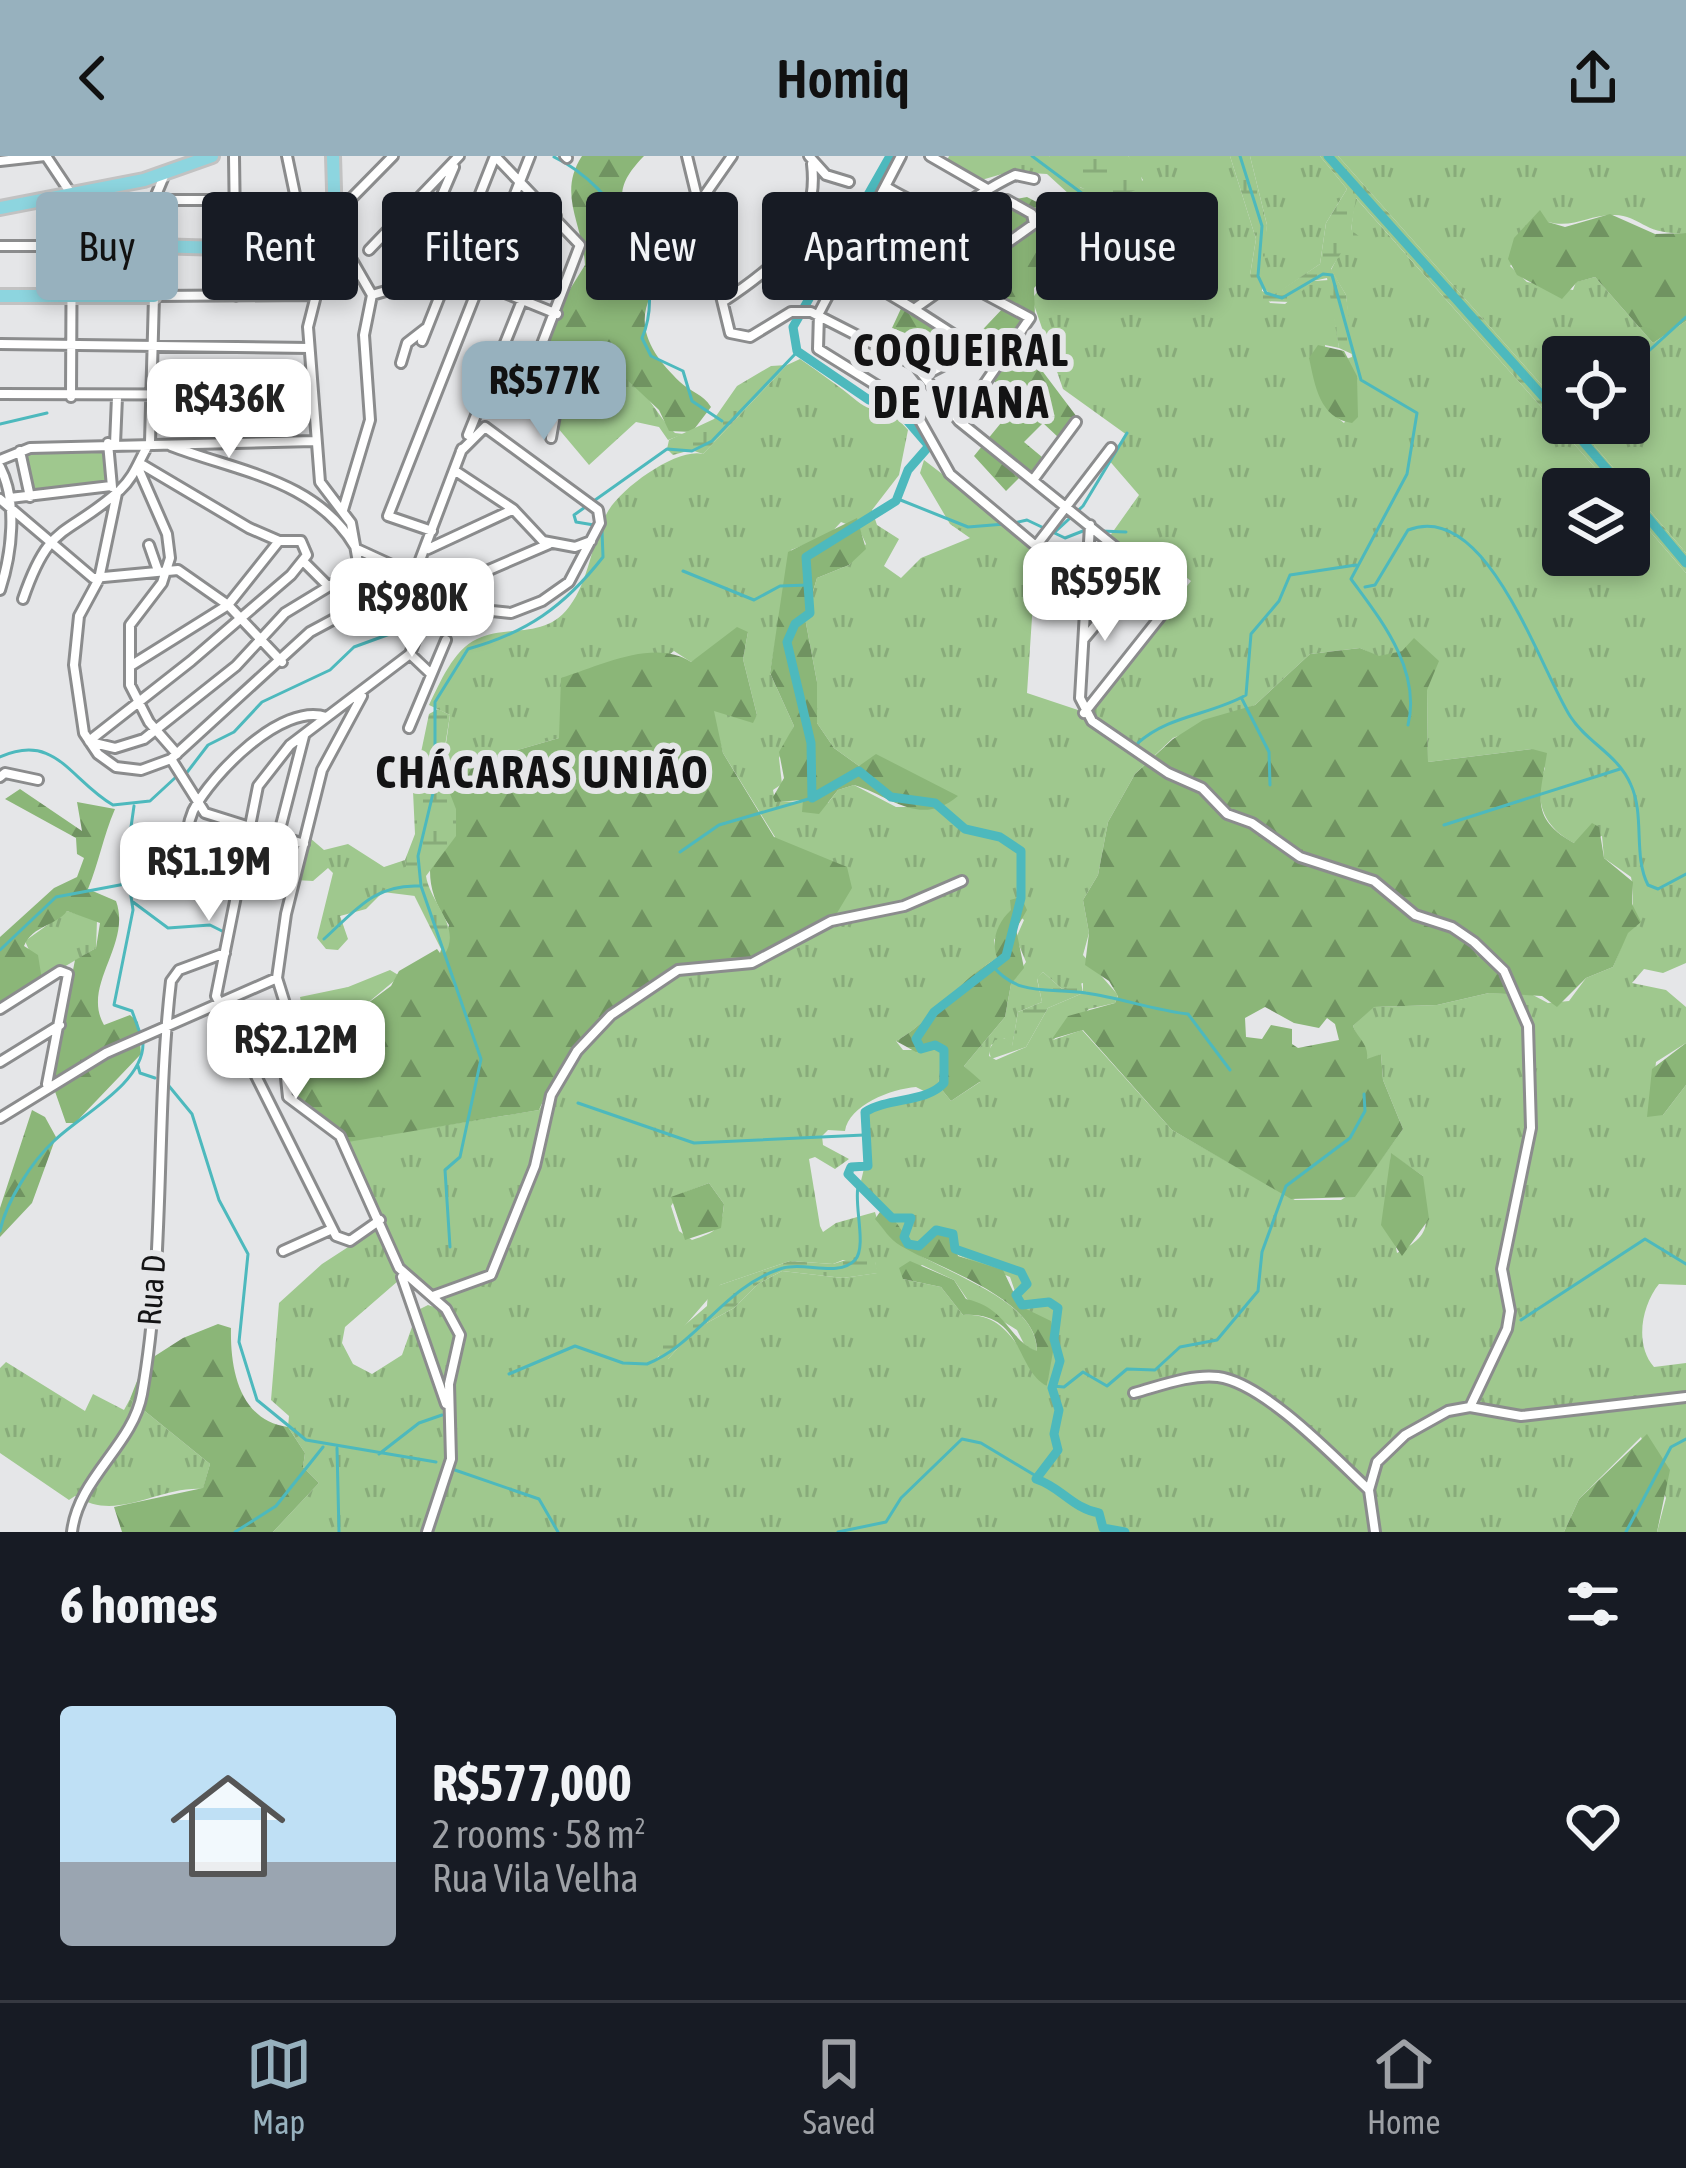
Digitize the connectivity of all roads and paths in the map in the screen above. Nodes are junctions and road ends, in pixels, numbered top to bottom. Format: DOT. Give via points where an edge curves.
graph roads {
  1 [pos="45,156"];
  2 [pos="212,156"];
  3 [pos="234,156"];
  4 [pos="287,156"];
  5 [pos="333,156"];
  6 [pos="393,156"];
  7 [pos="495,156"];
  8 [pos="530,156"];
  9 [pos="687,156"];
  10 [pos="732,156"];
  11 [pos="901,156"];
  12 [pos="930,156"];
  13 [pos="459,157"];
  14 [pos="811,160"];
  15 [pos="0,161"];
  16 [pos="165,175"];
  17 [pos="1034,178"];
  18 [pos="522,182"];
  19 [pos="849,182"];
  20 [pos="886,187"];
  21 [pos="989,190"];
  22 [pos="70,192"];
  23 [pos="86,192"];
  24 [pos="158,192"];
  25 [pos="235,192"];
  26 [pos="295,192"];
  27 [pos="334,192"];
  28 [pos="427,192"];
  29 [pos="445,192"];
  30 [pos="480,192"];
  31 [pos="518,192"];
  32 [pos="532,192"];
  33 [pos="698,192"];
  34 [pos="707,192"];
  35 [pos="883,192"];
  36 [pos="358,196"];
  37 [pos="36,202"];
  38 [pos="1012,203"];
  39 [pos="0,208"];
  40 [pos="562,222"];
  41 [pos="382,237"];
  42 [pos="1012,239"];
  43 [pos="0,246"];
  44 [pos="36,246"];
  45 [pos="369,250"];
  46 [pos="358,268"];
  47 [pos="382,292"];
  48 [pos="36,295"];
  49 [pos="372,295"];
  50 [pos="0,296"];
  51 [pos="71,300"];
  52 [pos="154,300"];
  53 [pos="315,300"];
  54 [pos="439,300"];
  55 [pos="475,300"];
  56 [pos="525,300"];
  57 [pos="822,300"];
  58 [pos="900,300"];
  59 [pos="925,300"];
  60 [pos="994,300"];
  61 [pos="724,302"];
  62 [pos="914,308"];
  63 [pos="815,312"];
  64 [pos="557,314"];
  65 [pos="425,329"];
  66 [pos="422,341"];
  67 [pos="0,344"];
  68 [pos="70,344"];
  69 [pos="152,346"];
  70 [pos="979,347"];
  71 [pos="309,348"];
  72 [pos="401,363"];
  73 [pos="1001,365"];
  74 [pos="925,375"];
  75 [pos="0,394"];
  76 [pos="311,394"];
  77 [pos="71,397"];
  78 [pos="117,397"];
  79 [pos="151,397"];
  80 [pos="959,421"];
  81 [pos="1076,422"];
  82 [pos="551,438"];
  83 [pos="314,441"];
  84 [pos="150,442"];
  85 [pos="111,444"];
  86 [pos="170,445"];
  87 [pos="1112,448"];
  88 [pos="20,451"];
  89 [pos="461,451"];
  90 [pos="0,464"];
  91 [pos="140,467"];
  92 [pos="454,470"];
  93 [pos="1033,480"];
  94 [pos="114,490"];
  95 [pos="31,496"];
  96 [pos="6,501"];
  97 [pos="1068,507"];
  98 [pos="514,509"];
  99 [pos="343,510"];
  100 [pos="1090,525"];
  101 [pos="432,531"];
  102 [pos="50,541"];
  103 [pos="279,541"];
  104 [pos="592,541"];
  105 [pos="550,543"];
  106 [pos="148,545"];
  107 [pos="1036,546"];
  108 [pos="357,549"];
  109 [pos="426,549"];
  110 [pos="305,563"];
  111 [pos="3,564"];
  112 [pos="157,568"];
  113 [pos="170,568"];
  114 [pos="359,568"];
  115 [pos="1143,568"];
  116 [pos="415,576"];
  117 [pos="99,579"];
  118 [pos="327,585"];
  119 [pos="1,589"];
  120 [pos="446,589"];
  121 [pos="379,596"];
  122 [pos="23,599"];
  123 [pos="228,605"];
  124 [pos="403,605"];
  125 [pos="1083,611"];
  126 [pos="241,618"];
  127 [pos="258,637"];
  128 [pos="446,640"];
  129 [pos="1083,640"];
  130 [pos="410,654"];
  131 [pos="282,662"];
  132 [pos="132,665"];
  133 [pos="430,673"];
  134 [pos="370,685"];
  135 [pos="138,705"];
  136 [pos="1084,712"];
  137 [pos="328,717"];
  138 [pos="409,728"];
  139 [pos="156,730"];
  140 [pos="304,734"];
  141 [pos="88,741"];
  142 [pos="174,756"];
  143 [pos="0,777"];
  144 [pos="38,780"];
  145 [pos="196,805"];
  146 [pos="250,832"];
  147 [pos="278,837"];
  148 [pos="304,844"];
  149 [pos="137,866"];
  150 [pos="962,881"];
  151 [pos="225,953"];
  152 [pos="278,978"];
  153 [pos="220,1005"];
  154 [pos="0,1009"];
  155 [pos="60,1024"];
  156 [pos="166,1029"];
  157 [pos="0,1062"];
  158 [pos="47,1085"];
  159 [pos="289,1097"];
  160 [pos="272,1103"];
  161 [pos="0,1118"];
  162 [pos="380,1220"];
  163 [pos="332,1229"];
  164 [pos="283,1251"];
  165 [pos="399,1268"];
  166 [pos="431,1296"];
  167 [pos="1134,1393"];
  168 [pos="1686,1397"];
  169 [pos="1470,1407"];
  170 [pos="449,1411"];
  171 [pos="1369,1490"];
  172 [pos="73,1532"];
  173 [pos="427,1532"];
  174 [pos="1375,1532"];
  1 -- 15 [label="street"];
  1 -- 22 [label="street"];
  2 -- 16 [label="main road"];
  3 -- 25 [label="street"];
  4 -- 26 [label="street"];
  5 -- 27 [label="main road"];
  6 -- 36 [label="street"];
  7 -- 18 [label="street"];
  7 -- 30 [label="street"];
  8 -- 18 [label="street"];
  9 -- 33 [label="street"];
  10 -- 34 [label="street"];
  11 -- 20 [label="street"];
  12 -- 21 [label="street"];
  13 -- 28 [label="street"];
  13 -- 29 [label="street"];
  14 -- 19 [label="street"];
  14 -- 61 [label="street" via="812,206 801,234"];
  16 -- 23 [label="main road"];
  16 -- 24 [label="street"];
  17 -- 21 [label="street" via="1015,175"];
  18 -- 31 [label="street"];
  18 -- 32 [label="street"];
  20 -- 21 [label="street" via="936,212 964,208"];
  20 -- 35 [label="street"];
  37 -- 39 [label="main road"];
  38 -- 42 [label="street" via="1034,224"];
  40 -- 64 [label="street" via="580,251"];
  41 -- 45 [label="street"];
  43 -- 44 [label="street"];
  46 -- 49 [label="street"];
  47 -- 49 [label="street"];
  48 -- 50 [label="main road"];
  49 -- 99 [label="street" via="364,335 370,420"];
  51 -- 68 [label="street"];
  52 -- 69 [label="street"];
  53 -- 71 [label="street"];
  54 -- 65 [label="street"];
  55 -- 101 [label="street" via="388,516"];
  56 -- 64 [label="street"];
  56 -- 89 [label="street"];
  57 -- 63 [label="street"];
  58 -- 62 [label="street"];
  59 -- 62 [label="street"];
  60 -- 73 [label="street" via="1030,318"];
  61 -- 63 [label="street" via="726,328 742,337 798,310"];
  62 -- 70 [label="street"];
  63 -- 74 [label="street"];
  63 -- 107 [label="street" via="821,352 913,407 950,474"];
  64 -- 82 [label="street" via="526,387 558,398"];
  65 -- 66 [label="street"];
  65 -- 72 [label="street" via="407,343"];
  67 -- 68 [label="street"];
  68 -- 69 [label="street"];
  68 -- 77 [label="street"];
  69 -- 71 [label="street"];
  69 -- 79 [label="street"];
  70 -- 73 [label="street"];
  70 -- 74 [label="street"];
  71 -- 76 [label="street"];
  73 -- 80 [label="street"];
  74 -- 80 [label="street"];
  75 -- 77 [label="street"];
  76 -- 79 [label="street"];
  76 -- 83 [label="street"];
  77 -- 78 [label="street"];
  78 -- 79 [label="street"];
  78 -- 85 [label="street"];
  79 -- 84 [label="street"];
  80 -- 93 [label="street"];
  81 -- 93 [label="street"];
  83 -- 86 [label="street"];
  83 -- 99 [label="street" via="322,488"];
  84 -- 85 [label="street"];
  84 -- 86 [label="street"];
  84 -- 91 [label="street"];
  85 -- 88 [label="street"];
  85 -- 94 [label="street"];
  86 -- 108 [label="street" via="312,498"];
  87 -- 97 [label="street"];
  88 -- 90 [label="street"];
  88 -- 95 [label="street"];
  89 -- 92 [label="street"];
  89 -- 104 [label="street" via="485,427 598,510"];
  90 -- 96 [label="street"];
  91 -- 94 [label="street"];
  91 -- 103 [label="street"];
  91 -- 113 [label="street" via="167,534"];
  92 -- 98 [label="street"];
  92 -- 101 [label="street"];
  93 -- 97 [label="street"];
  94 -- 95 [label="street"];
  94 -- 102 [label="street"];
  94 -- 117 [label="street"];
  95 -- 96 [label="street"];
  96 -- 102 [label="street"];
  96 -- 111 [label="street"];
  97 -- 100 [label="street"];
  97 -- 107 [label="street"];
  98 -- 105 [label="street"];
  98 -- 109 [label="street"];
  99 -- 108 [label="street"];
  100 -- 115 [label="street"];
  100 -- 125 [label="street"];
  101 -- 109 [label="street"];
  102 -- 117 [label="street"];
  102 -- 122 [label="street"];
  103 -- 110 [label="street" via="303,542"];
  103 -- 123 [label="street"];
  104 -- 105 [label="street"];
  104 -- 120 [label="street" via="569,582 520,610 492,610"];
  105 -- 120 [label="street"];
  106 -- 112 [label="street"];
  107 -- 125 [label="street"];
  108 -- 114 [label="street"];
  108 -- 116 [label="street"];
  109 -- 116 [label="street"];
  110 -- 118 [label="street"];
  110 -- 126 [label="street"];
  111 -- 119 [label="street"];
  112 -- 113 [label="street"];
  112 -- 117 [label="street"];
  113 -- 123 [label="street"];
  113 -- 132 [label="street" via="130,625"];
  114 -- 118 [label="street"];
  114 -- 121 [label="street"];
  115 -- 129 [label="street"];
  115 -- 136 [label="street" via="1169,589 1172,602"];
  116 -- 120 [label="street"];
  116 -- 124 [label="street"];
  117 -- 141 [label="street" via="79,616 74,665"];
  118 -- 127 [label="street"];
  121 -- 124 [label="street"];
  121 -- 131 [label="street" via="310,632"];
  123 -- 126 [label="street"];
  123 -- 132 [label="street"];
  124 -- 130 [label="street" via="418,628"];
  125 -- 129 [label="street"];
  126 -- 127 [label="street"];
  126 -- 135 [label="street"];
  127 -- 131 [label="street"];
  127 -- 139 [label="street" via="236,666"];
  128 -- 133 [label="street"];
  129 -- 136 [label="street"];
  130 -- 133 [label="street"];
  130 -- 134 [label="street"];
  131 -- 142 [label="street"];
  132 -- 135 [label="street"];
  133 -- 138 [label="street"];
  134 -- 137 [label="street"];
  134 -- 148 [label="street" via="328,754"];
  135 -- 139 [label="street"];
  135 -- 141 [label="street"];
  136 -- 169 [label="street" via="1202,788 1227,814 1300,857 1374,881 1414,915 1474,942 1504,971 1528,1027 1532,1128 1502,1269 1507,1329"];
  137 -- 140 [label="street"];
  137 -- 145 [label="street" via="308,715 265,735"];
  139 -- 141 [label="street" via="122,748"];
  139 -- 142 [label="street"];
  140 -- 146 [label="street" via="258,786"];
  140 -- 147 [label="street"];
  141 -- 142 [label="street" via="123,769 149,769"];
  142 -- 145 [label="street"];
  143 -- 144 [label="street"];
  145 -- 146 [label="street"];
  145 -- 149 [label="street" via="182,877 151,878"];
  146 -- 147 [label="street"];
  146 -- 151 [label="street"];
  147 -- 148 [label="street"];
  148 -- 152 [label="street"];
  150 -- 166 [label="street" via="904,906 840,918 752,963 678,970 611,1015 550,1095 535,1166 491,1275"];
  151 -- 153 [label="street"];
  151 -- 156 [label="street, Rua D" via="175,973"];
  152 -- 153 [label="street"];
  152 -- 159 [label="street" via="296,1039"];
  153 -- 156 [label="street"];
  153 -- 160 [label="street"];
  154 -- 155 [label="street" via="63,970"];
  155 -- 157 [label="street"];
  155 -- 158 [label="street"];
  156 -- 158 [label="street"];
  156 -- 172 [label="street, Rua D" via="142,1394 78,1504"];
  158 -- 161 [label="street"];
  159 -- 160 [label="street"];
  159 -- 162 [label="street" via="340,1136"];
  160 -- 163 [label="street"];
  162 -- 163 [label="street" via="350,1241"];
  162 -- 165 [label="street"];
  163 -- 164 [label="street"];
  165 -- 166 [label="street"];
  165 -- 170 [label="street"];
  166 -- 170 [label="street" via="460,1335"];
  167 -- 171 [label="street" via="1188,1379 1234,1381"];
  168 -- 169 [label="street" via="1521,1417"];
  169 -- 171 [label="street" via="1390,1445"];
  170 -- 173 [label="street" via="451,1459"];
  171 -- 174 [label="street"];
}
